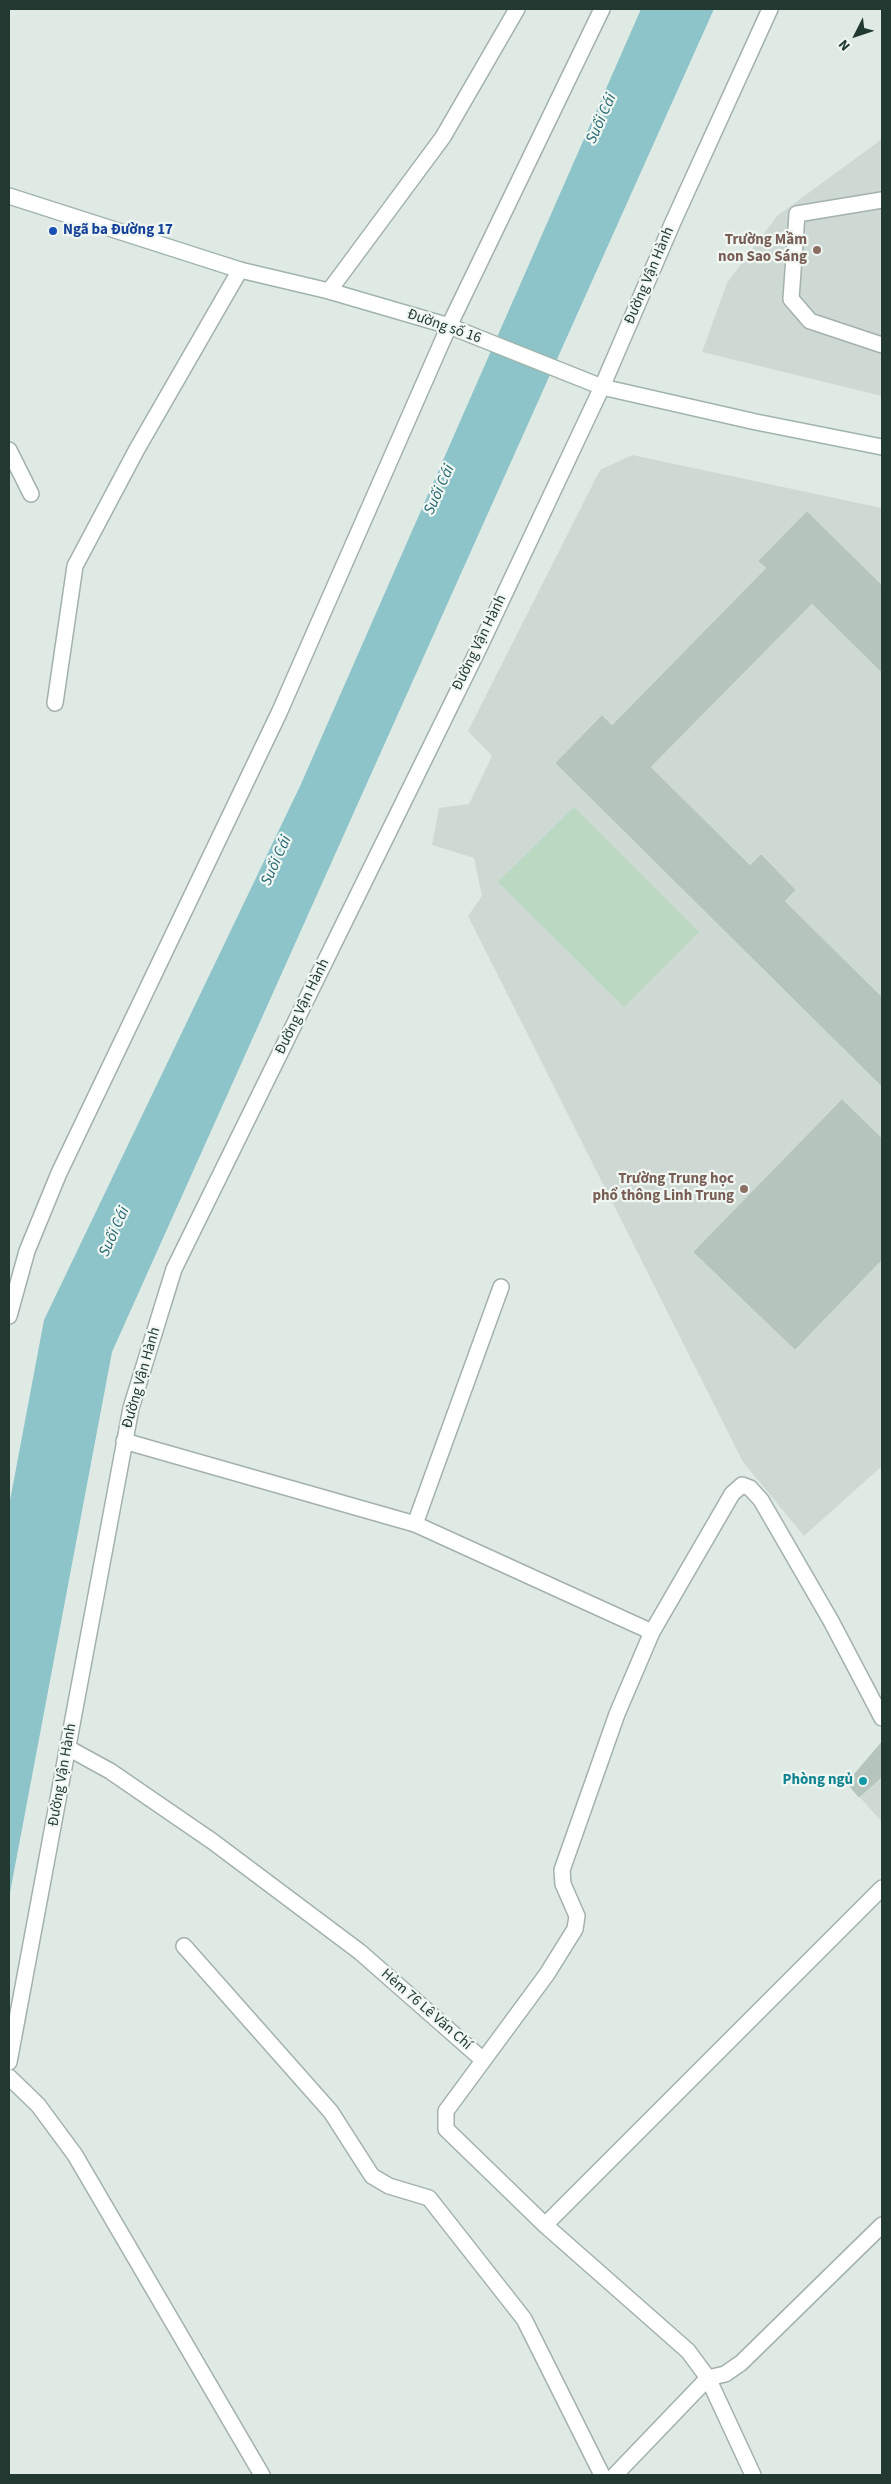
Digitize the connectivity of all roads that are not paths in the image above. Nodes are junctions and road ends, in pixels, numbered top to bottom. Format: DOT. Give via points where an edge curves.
graph roads {
  1 [pos="517,9"];
  2 [pos="602,9"];
  3 [pos="770,9"];
  4 [pos="9,196"];
  5 [pos="882,200"];
  6 [pos="240,270"];
  7 [pos="329,292"];
  8 [pos="449,326"];
  9 [pos="882,345"];
  10 [pos="602,387"];
  11 [pos="882,447"];
  12 [pos="9,450"];
  13 [pos="31,494"];
  14 [pos="55,703"];
  15 [pos="501,1287"];
  16 [pos="9,1316"];
  17 [pos="124,1441"];
  18 [pos="415,1524"];
  19 [pos="652,1632"];
  20 [pos="882,1718"];
  21 [pos="68,1748"];
  22 [pos="882,1888"];
  23 [pos="184,1946"];
  24 [pos="483,2060"];
  25 [pos="9,2062"];
  26 [pos="9,2077"];
  27 [pos="545,2225"];
  28 [pos="882,2226"];
  29 [pos="708,2378"];
  30 [pos="262,2475"];
  31 [pos="602,2475"];
  32 [pos="614,2475"];
  33 [pos="753,2475"];
  1 -- 7 [label="street" via="443,137"];
  2 -- 8 [label="street"];
  3 -- 10 [label="street, Đường Vận Hành"];
  4 -- 6 [label="street, Đường số 16"];
  5 -- 9 [label="street" via="798,214 792,299 810,321"];
  6 -- 7 [label="street, Đường số 16"];
  6 -- 14 [label="street" via="75,566"];
  7 -- 8 [label="street, Đường số 16"];
  8 -- 10 [label="street, Đường số 16"];
  8 -- 16 [label="street" via="279,713 59,1173 27,1251"];
  10 -- 11 [label="street, Đường số 16"];
  10 -- 17 [label="street, Đường Vận Hành" via="480,646 174,1269"];
  12 -- 13 [label="street"];
  15 -- 18 [label="street"];
  17 -- 18 [label="street"];
  17 -- 21 [label="street, Đường Vận Hành"];
  18 -- 19 [label="street"];
  19 -- 20 [label="street" via="732,1494 742,1485 750,1488 761,1500"];
  19 -- 24 [label="street" via="617,1714 562,1870 562,1884 577,1916 575,1929 547,1974"];
  21 -- 24 [label="street, Hẻm 76 Lê Văn Chí" via="110,1771 212,1841 360,1952"];
  21 -- 25 [label="street, Đường Vận Hành"];
  22 -- 27 [label="street"];
  23 -- 31 [label="street" via="331,2112 372,2176 389,2186 429,2198 524,2319"];
  24 -- 27 [label="street, Hẻm 76 Lê Văn Chí" via="446,2111 446,2129"];
  26 -- 30 [label="street" via="38,2105 75,2155"];
  27 -- 29 [label="street, Hẻm 76 Lê Văn Chí" via="688,2351"];
  28 -- 29 [label="street" via="741,2363 725,2374"];
  29 -- 32 [label="street"];
  29 -- 33 [label="street, Hẻm 76 Lê Văn Chí"];
}
